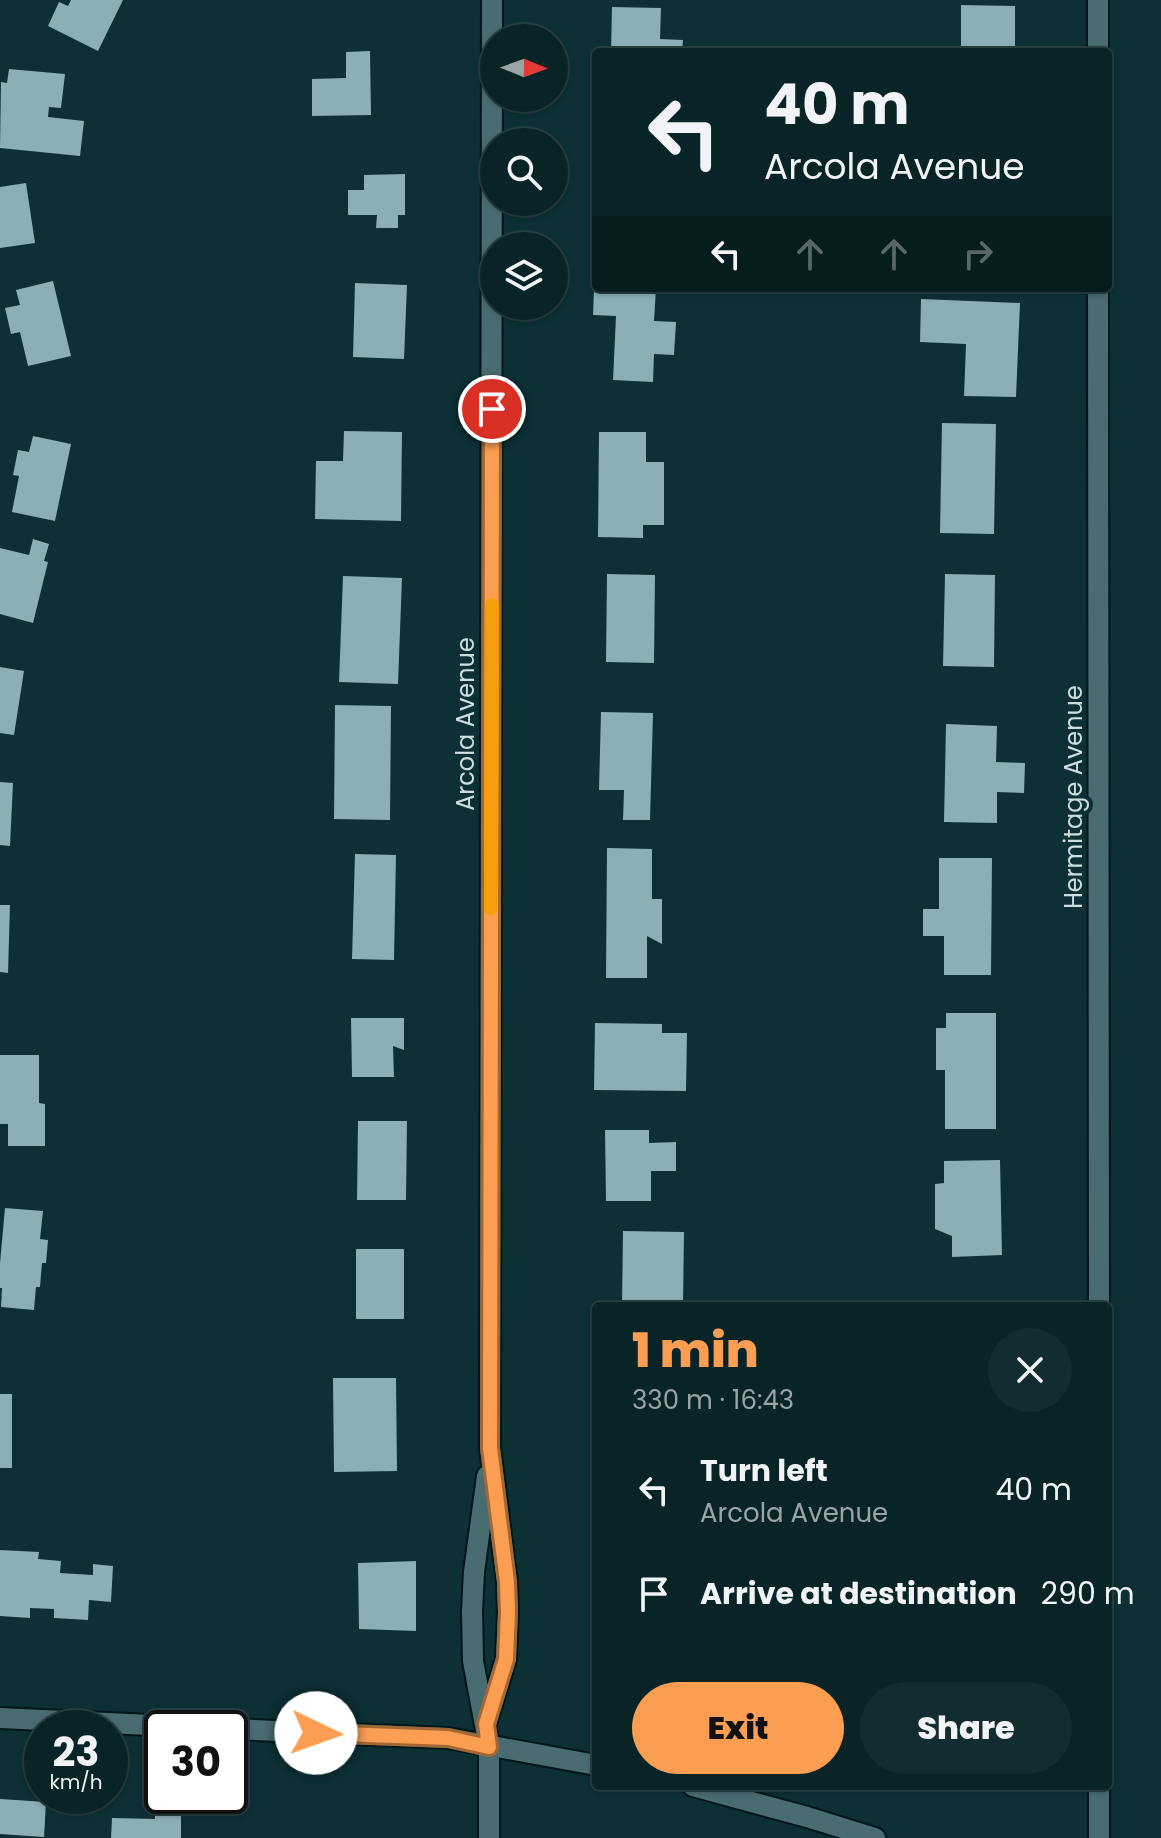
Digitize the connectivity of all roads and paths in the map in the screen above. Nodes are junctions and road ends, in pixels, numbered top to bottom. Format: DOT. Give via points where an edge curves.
graph roads {
  1 [pos="492,0"];
  2 [pos="1098,0"];
  3 [pos="1098,48"];
  4 [pos="1098,292"];
  5 [pos="1099,1302"];
  6 [pos="490,1448"];
  7 [pos="0,1718"];
  8 [pos="486,1724"];
  9 [pos="144,1725"];
  10 [pos="248,1730"];
  11 [pos="489,1747"];
  12 [pos="592,1764"];
  13 [pos="708,1790"];
  14 [pos="1099,1790"];
  15 [pos="489,1838"];
  16 [pos="875,1838"];
  17 [pos="1099,1838"];
  1 -- 6 [label="street, Arcola Avenue"];
  2 -- 3 [label="street"];
  4 -- 5 [label="street, Hermitage Avenue"];
  6 -- 8 [label="street, Arcola Avenue" via="472,1611 473,1661"];
  6 -- 8 [label="street, Arcola Avenue" via="508,1612 506,1659"];
  7 -- 9 [label="street"];
  8 -- 11 [label="street, Arcola Avenue"];
  10 -- 11 [label="street" via="448,1738"];
  11 -- 12 [label="street"];
  11 -- 15 [label="street, Arcola Avenue"];
  13 -- 16 [label="street"];
  14 -- 17 [label="street"];
}
